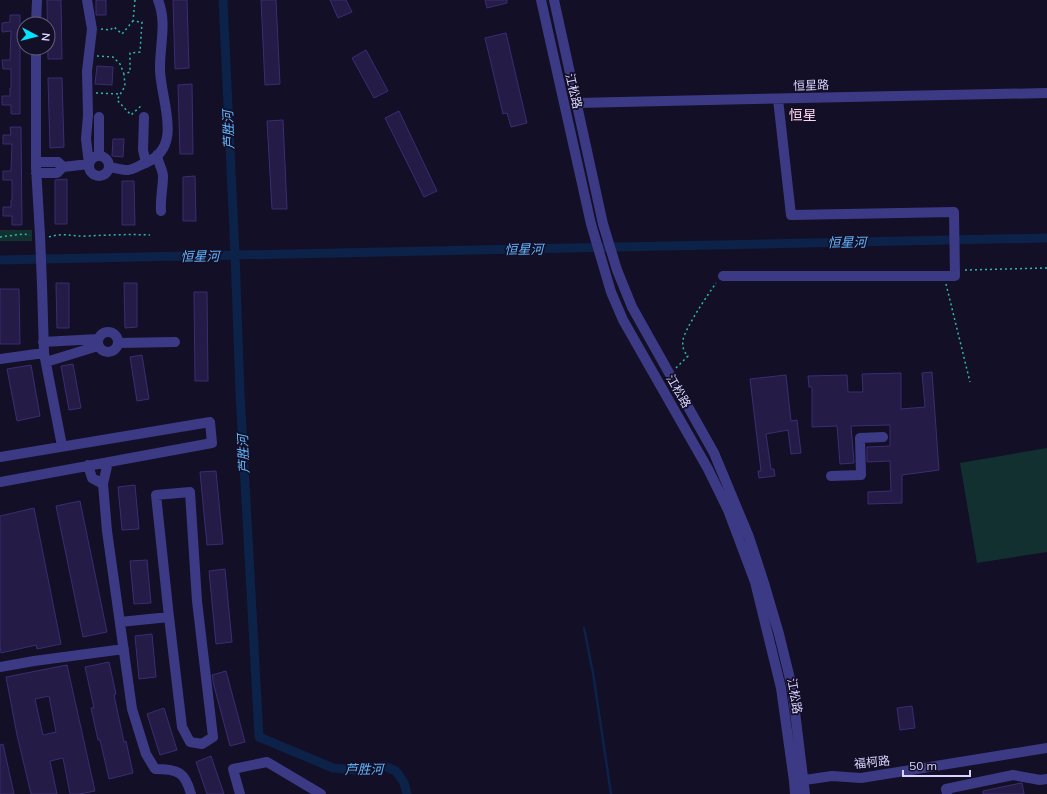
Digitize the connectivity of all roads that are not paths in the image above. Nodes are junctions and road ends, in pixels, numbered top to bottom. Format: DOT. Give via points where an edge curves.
graph roads {
  1 [pos="36,0"];
  2 [pos="87,0"];
  3 [pos="158,0"];
  4 [pos="541,0"];
  5 [pos="554,0"];
  6 [pos="36,16"];
  7 [pos="36,56"];
  8 [pos="1047,93"];
  9 [pos="778,99"];
  10 [pos="576,103"];
  11 [pos="99,117"];
  12 [pos="144,117"];
  13 [pos="157,155"];
  14 [pos="99,156"];
  15 [pos="36,162"];
  16 [pos="146,163"];
  17 [pos="89,164"];
  18 [pos="63,167"];
  19 [pos="110,167"];
  20 [pos="36,173"];
  21 [pos="161,211"];
  22 [pos="722,276"];
  23 [pos="43,342"];
  24 [pos="175,342"];
  25 [pos="98,343"];
  26 [pos="118,343"];
  27 [pos="45,358"];
  28 [pos="0,359"];
  29 [pos="671,374"];
  30 [pos="656,378"];
  31 [pos="883,437"];
  32 [pos="62,446"];
  33 [pos="0,457"];
  34 [pos="108,462"];
  35 [pos="88,465"];
  36 [pos="831,476"];
  37 [pos="0,482"];
  38 [pos="103,484"];
  39 [pos="169,617"];
  40 [pos="120,622"];
  41 [pos="124,648"];
  42 [pos="0,667"];
  43 [pos="1047,748"];
  44 [pos="1047,779"];
  45 [pos="799,780"];
  46 [pos="191,794"];
  47 [pos="240,794"];
  48 [pos="321,794"];
  49 [pos="795,794"];
  50 [pos="805,794"];
  51 [pos="947,794"];
  1 -- 6 [label="street"];
  2 -- 17 [label="street" via="92,29 87,70 86,139"];
  3 -- 13 [label="street" via="163,21 160,67 162,94 168,124 166,142 162,152"];
  4 -- 30 [label="street, 江松路" via="591,224 604,271 623,320"];
  5 -- 10 [label="street, 江松路"];
  7 -- 15 [label="street"];
  8 -- 9 [label="street, 恒星路"];
  9 -- 10 [label="street, 恒星路"];
  9 -- 22 [label="street" via="791,214 954,212 955,276"];
  10 -- 29 [label="street, 江松路" via="603,224 617,270 632,307"];
  11 -- 14 [label="street"];
  12 -- 16 [label="street" via="143,150"];
  13 -- 16 [label="street"];
  13 -- 21 [label="street" via="163,175"];
  14 -- 17 [label="street" via="93,158"];
  14 -- 19 [label="street" via="106,158"];
  15 -- 18 [label="street" via="58,162"];
  15 -- 20 [label="street"];
  16 -- 19 [label="street" via="128,170"];
  17 -- 18 [label="street"];
  17 -- 19 [label="street" via="92,174 98,177 105,175"];
  18 -- 20 [label="street" via="57,173"];
  20 -- 23 [label="street, bridge" via="42,236"];
  23 -- 25 [label="street"];
  23 -- 27 [label="street"];
  24 -- 26 [label="street"];
  25 -- 26 [label="street" via="103,351 110,352"];
  25 -- 26 [label="street" via="102,334 108,332 116,337"];
  25 -- 27 [label="street"];
  27 -- 28 [label="street"];
  27 -- 32 [label="street"];
  29 -- 30 [label="street"];
  29 -- 45 [label="street, 江松路" via="714,453 749,537 764,583 792,687"];
  30 -- 45 [label="street, 江松路" via="708,469 728,510 755,582 781,688"];
  31 -- 36 [label="street" via="860,438 861,475"];
  32 -- 33 [label="street"];
  32 -- 34 [label="street" via="210,422 212,443"];
  34 -- 35 [label="street"];
  34 -- 38 [label="street"];
  35 -- 37 [label="street"];
  35 -- 38 [label="street" via="92,478"];
  38 -- 40 [label="street"];
  39 -- 39 [label="street" via="182,727 190,742 202,744 213,737 197,601 190,492 156,495"];
  39 -- 40 [label="street"];
  40 -- 41 [label="street"];
  41 -- 42 [label="street"];
  41 -- 46 [label="street" via="132,709 146,754 155,769 169,769 183,774"];
  43 -- 45 [label="street, 福柯路" via="861,778 832,776"];
  44 -- 51 [label="street" via="1013,775 946,789"];
  45 -- 49 [label="street, 江松路"];
  45 -- 50 [label="street, 江松路"];
  47 -- 48 [label="street" via="233,769 267,762"];
}
